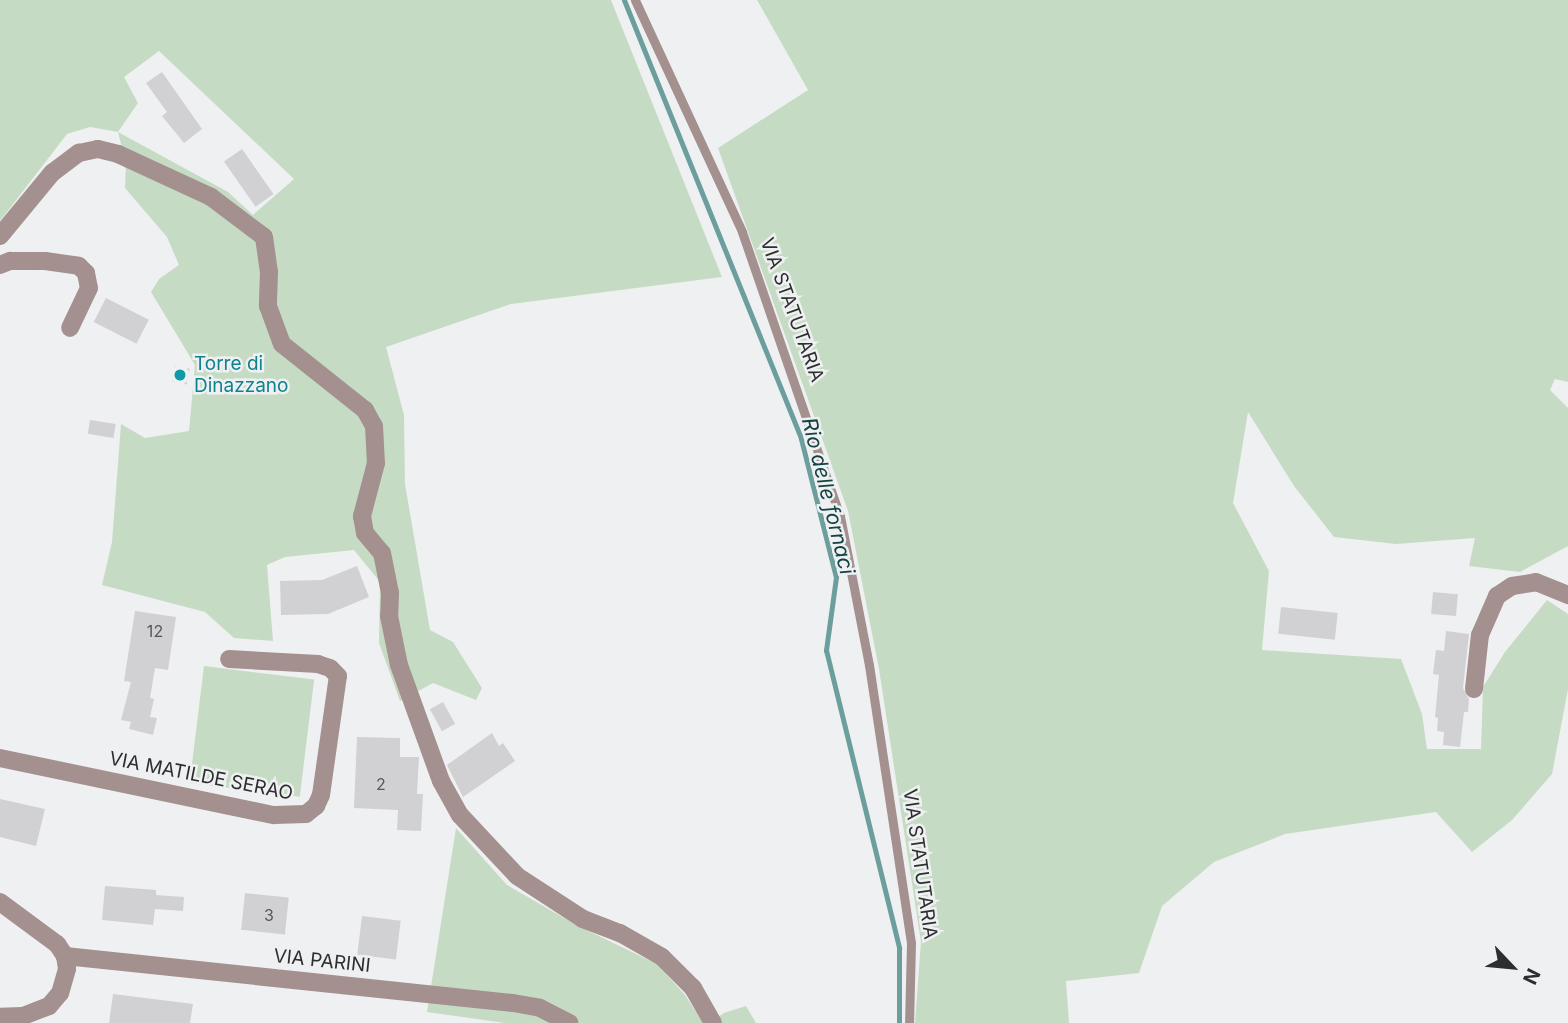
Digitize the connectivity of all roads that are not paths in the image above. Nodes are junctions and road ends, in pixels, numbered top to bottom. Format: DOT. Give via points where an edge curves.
graph roads {
  1 [pos="635,0"];
  2 [pos="0,236"];
  3 [pos="0,265"];
  4 [pos="70,328"];
  5 [pos="1568,595"];
  6 [pos="229,659"];
  7 [pos="1474,690"];
  8 [pos="0,758"];
  9 [pos="0,902"];
  10 [pos="65,956"];
  11 [pos="0,1017"];
  12 [pos="569,1023"];
  13 [pos="713,1023"];
  14 [pos="909,1023"];
  1 -- 14 [label="lane, VIA STATUTARIA" via="742,232 840,516 869,665 911,943"];
  2 -- 13 [label="street" via="52,173 79,153 98,149 211,197 264,237 268,306 282,344 365,410 374,426 376,463 362,516 365,533 382,553 399,665 435,767 460,815 517,876 583,919 663,957 693,988"];
  3 -- 4 [label="street" via="45,261 79,266 89,288"];
  5 -- 7 [label="street" via="1536,582 1511,586 1497,596 1480,635"];
  6 -- 8 [label="street, VIA MATILDE SERAO" via="318,664 338,676 321,795 306,814 274,815"];
  9 -- 10 [label="street" via="57,944"];
  10 -- 11 [label="street" via="65,980 49,1006 23,1016"];
  10 -- 12 [label="street, VIA PARINI" via="513,1003 540,1007"];
}
